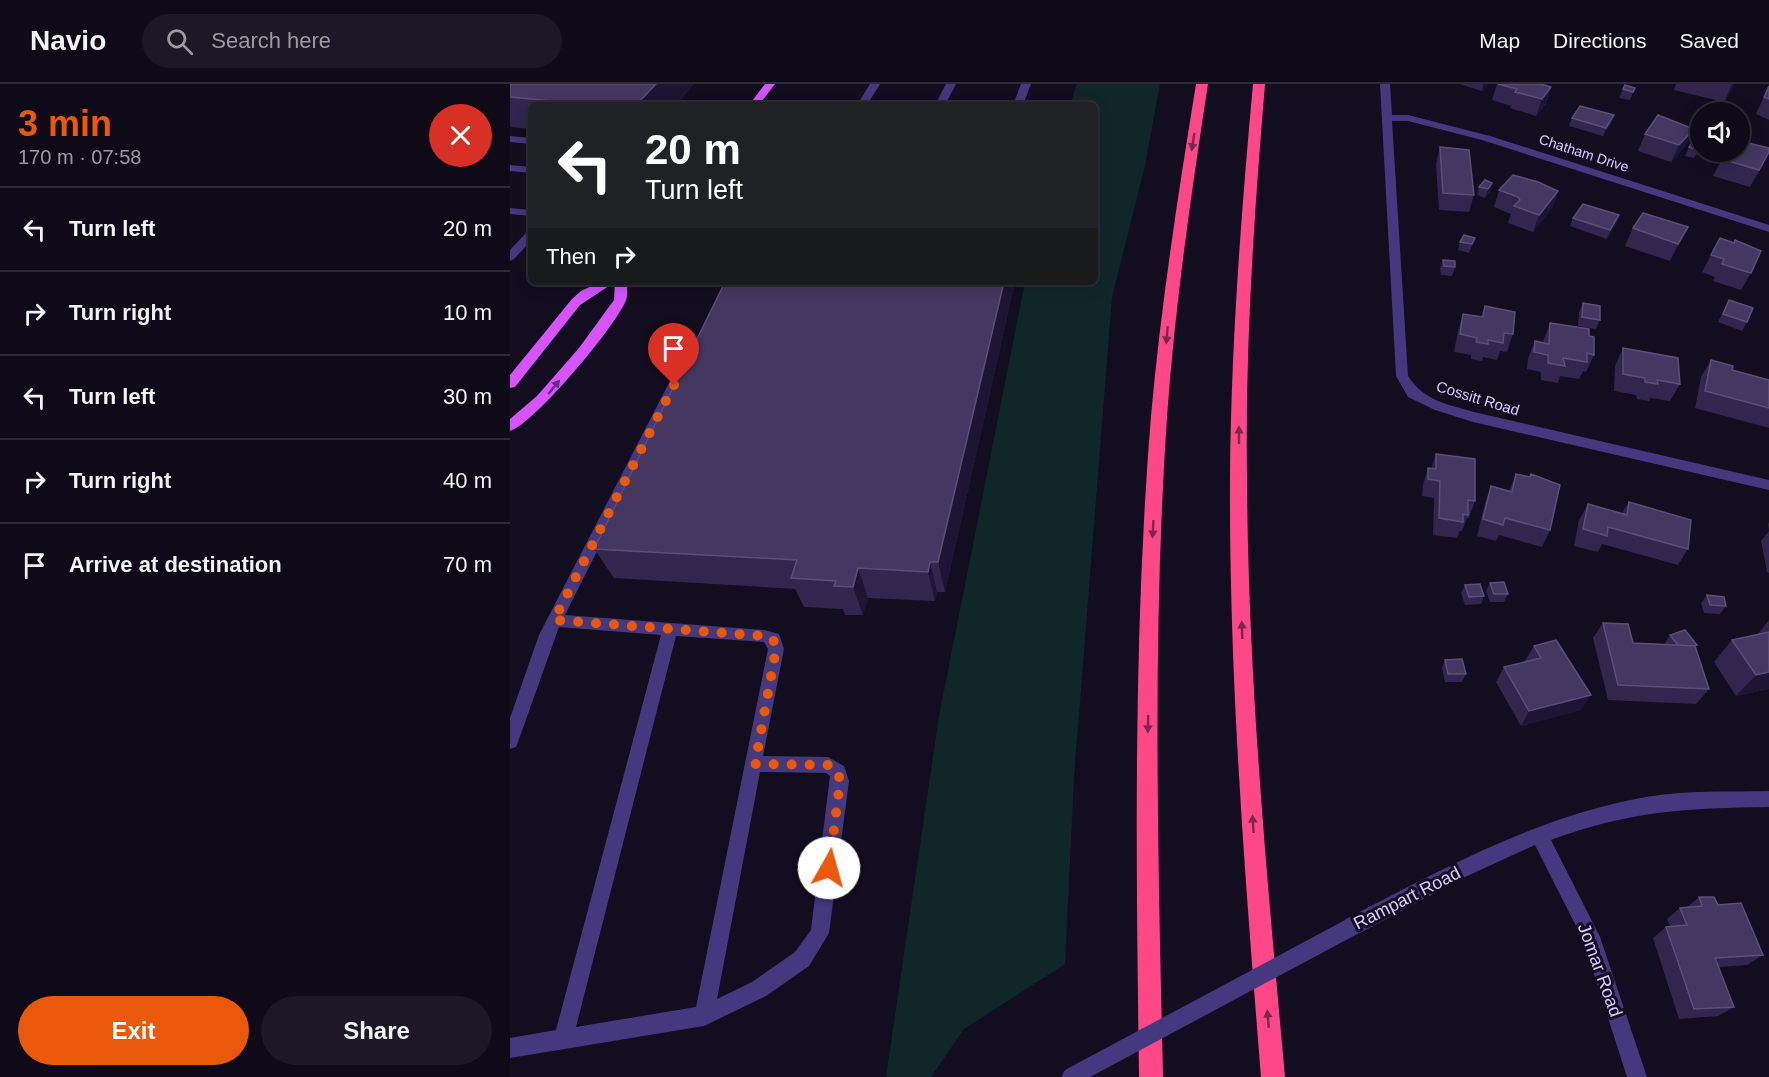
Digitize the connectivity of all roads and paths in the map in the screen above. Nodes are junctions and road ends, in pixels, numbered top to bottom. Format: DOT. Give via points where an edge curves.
graph roads {
  1 [pos="770,84"];
  2 [pos="875,84"];
  3 [pos="951,84"];
  4 [pos="1026,84"];
  5 [pos="1202,84"];
  6 [pos="1259,84"];
  7 [pos="1385,84"];
  8 [pos="756,102"];
  9 [pos="864,102"];
  10 [pos="942,102"];
  11 [pos="1019,102"];
  12 [pos="1387,117"];
  13 [pos="510,139"];
  14 [pos="528,141"];
  15 [pos="510,168"];
  16 [pos="528,170"];
  17 [pos="510,211"];
  18 [pos="528,213"];
  19 [pos="1769,229"];
  20 [pos="528,237"];
  21 [pos="510,257"];
  22 [pos="603,285"];
  23 [pos="621,285"];
  24 [pos="700,334"];
  25 [pos="510,384"];
  26 [pos="510,426"];
  27 [pos="1769,485"];
  28 [pos="554,620"];
  29 [pos="669,629"];
  30 [pos="510,742"];
  31 [pos="755,764"];
  32 [pos="1769,799"];
  33 [pos="1539,835"];
  34 [pos="704,1016"];
  35 [pos="563,1040"];
  36 [pos="510,1048"];
  37 [pos="1071,1077"];
  38 [pos="1151,1077"];
  39 [pos="1273,1077"];
  40 [pos="1637,1077"];
  1 -- 8 [label="main road"];
  2 -- 9 [label="street"];
  3 -- 10 [label="street"];
  4 -- 11 [label="street"];
  5 -- 38 [label="highway, one-way" via="1168,322 1151,559 1147,781"];
  39 -- 6 [label="highway, one-way" via="1252,809 1240,562 1241,324"];
  7 -- 12 [label="street, Cossitt Road"];
  12 -- 19 [label="street, Chatham Drive" via="1408,118 1486,138"];
  12 -- 27 [label="street, Cossitt Road" via="1402,376 1413,394 1473,417"];
  13 -- 14 [label="street"];
  15 -- 16 [label="street"];
  17 -- 18 [label="street"];
  20 -- 21 [label="street"];
  22 -- 25 [label="main road" via="576,302"];
  26 -- 23 [label="main road, one-way" via="553,389 620,300"];
  24 -- 28 [label="street"];
  28 -- 29 [label="street"];
  28 -- 30 [label="street"];
  29 -- 31 [label="street" via="773,639 776,649"];
  29 -- 35 [label="street"];
  31 -- 34 [label="street"];
  31 -- 34 [label="street" via="828,765 838,771 840,782 820,933 802,959 759,989"];
  32 -- 33 [label="street, Rampart Road" via="1648,804 1569,822"];
  33 -- 37 [label="street, Rampart Road, bridge" via="1353,926"];
  33 -- 40 [label="street, Jomar Road" via="1591,937"];
  34 -- 35 [label="street"];
  35 -- 36 [label="street"];
}
